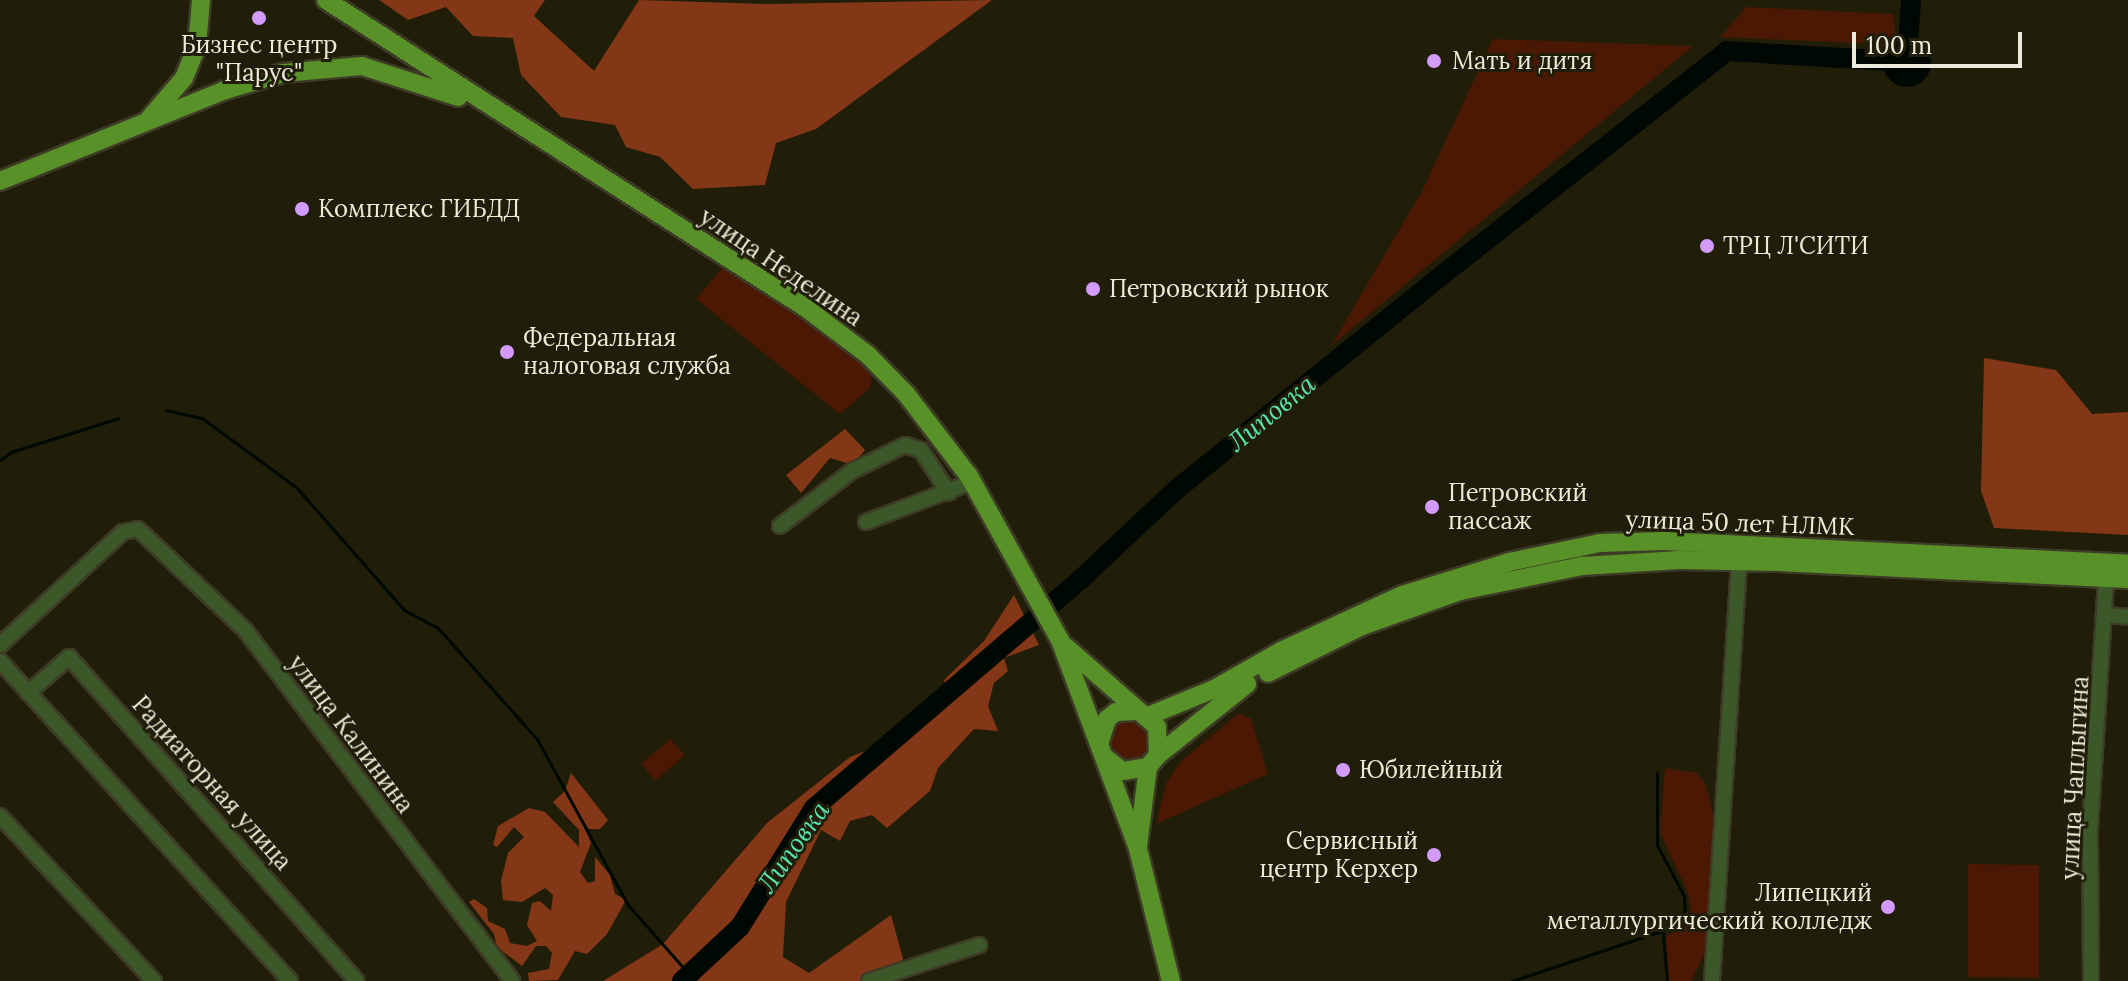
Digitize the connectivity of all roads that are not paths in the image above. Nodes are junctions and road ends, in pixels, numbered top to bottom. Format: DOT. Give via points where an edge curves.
graph roads {
  1 [pos="201,0"];
  2 [pos="326,0"];
  3 [pos="495,111"];
  4 [pos="146,122"];
  5 [pos="0,181"];
  6 [pos="972,482"];
  7 [pos="949,493"];
  8 [pos="866,522"];
  9 [pos="780,526"];
  10 [pos="1739,561"];
  11 [pos="2127,569"];
  12 [pos="2106,578"];
  13 [pos="2107,615"];
  14 [pos="2128,617"];
  15 [pos="1060,641"];
  16 [pos="0,645"];
  17 [pos="0,661"];
  18 [pos="28,693"];
  19 [pos="1142,713"];
  20 [pos="1102,749"];
  21 [pos="1153,761"];
  22 [pos="0,816"];
  23 [pos="1138,849"];
  24 [pos="979,945"];
  25 [pos="154,981"];
  26 [pos="290,981"];
  27 [pos="357,981"];
  28 [pos="512,981"];
  29 [pos="869,981"];
  30 [pos="1171,981"];
  31 [pos="1712,981"];
  32 [pos="2091,981"];
  1 -- 4 [label="main road" via="197,46 184,78"];
  2 -- 3 [label="main road"];
  3 -- 4 [label="main road" via="392,71 347,65 242,84"];
  3 -- 6 [label="main road, улица Неделина" via="853,343 907,395"];
  4 -- 5 [label="main road"];
  6 -- 7 [label="street"];
  6 -- 15 [label="main road, улица Неделина"];
  7 -- 8 [label="street"];
  7 -- 9 [label="street" via="921,450 905,445 852,471"];
  10 -- 12 [label="main road, улица 50 лет НЛМК"];
  10 -- 21 [label="main road, улица 50 лет НЛМК" via="1628,561 1460,591 1362,626 1244,686"];
  10 -- 31 [label="street"];
  11 -- 12 [label="main road, улица 50 лет НЛМК" via="2111,567"];
  11 -- 19 [label="main road, улица 50 лет НЛМК" via="1664,541 1600,543 1509,562 1402,595 1281,651 1214,689"];
  12 -- 13 [label="street, улица Чаплыгина"];
  13 -- 14 [label="street"];
  13 -- 32 [label="street, улица Чаплыгина" via="2090,828"];
  15 -- 19 [label="main road"];
  15 -- 20 [label="main road"];
  16 -- 28 [label="street, улица Калинина" via="123,532 138,529 245,630"];
  17 -- 18 [label="street"];
  18 -- 26 [label="street"];
  18 -- 27 [label="street, Радиаторная улица" via="69,657"];
  19 -- 20 [label="main road" via="1116,712 1107,719"];
  19 -- 21 [label="main road" via="1157,727"];
  20 -- 21 [label="main road" via="1122,771"];
  20 -- 23 [label="main road"];
  21 -- 23 [label="main road"];
  22 -- 25 [label="street"];
  23 -- 30 [label="main road"];
  24 -- 29 [label="street"];
}
